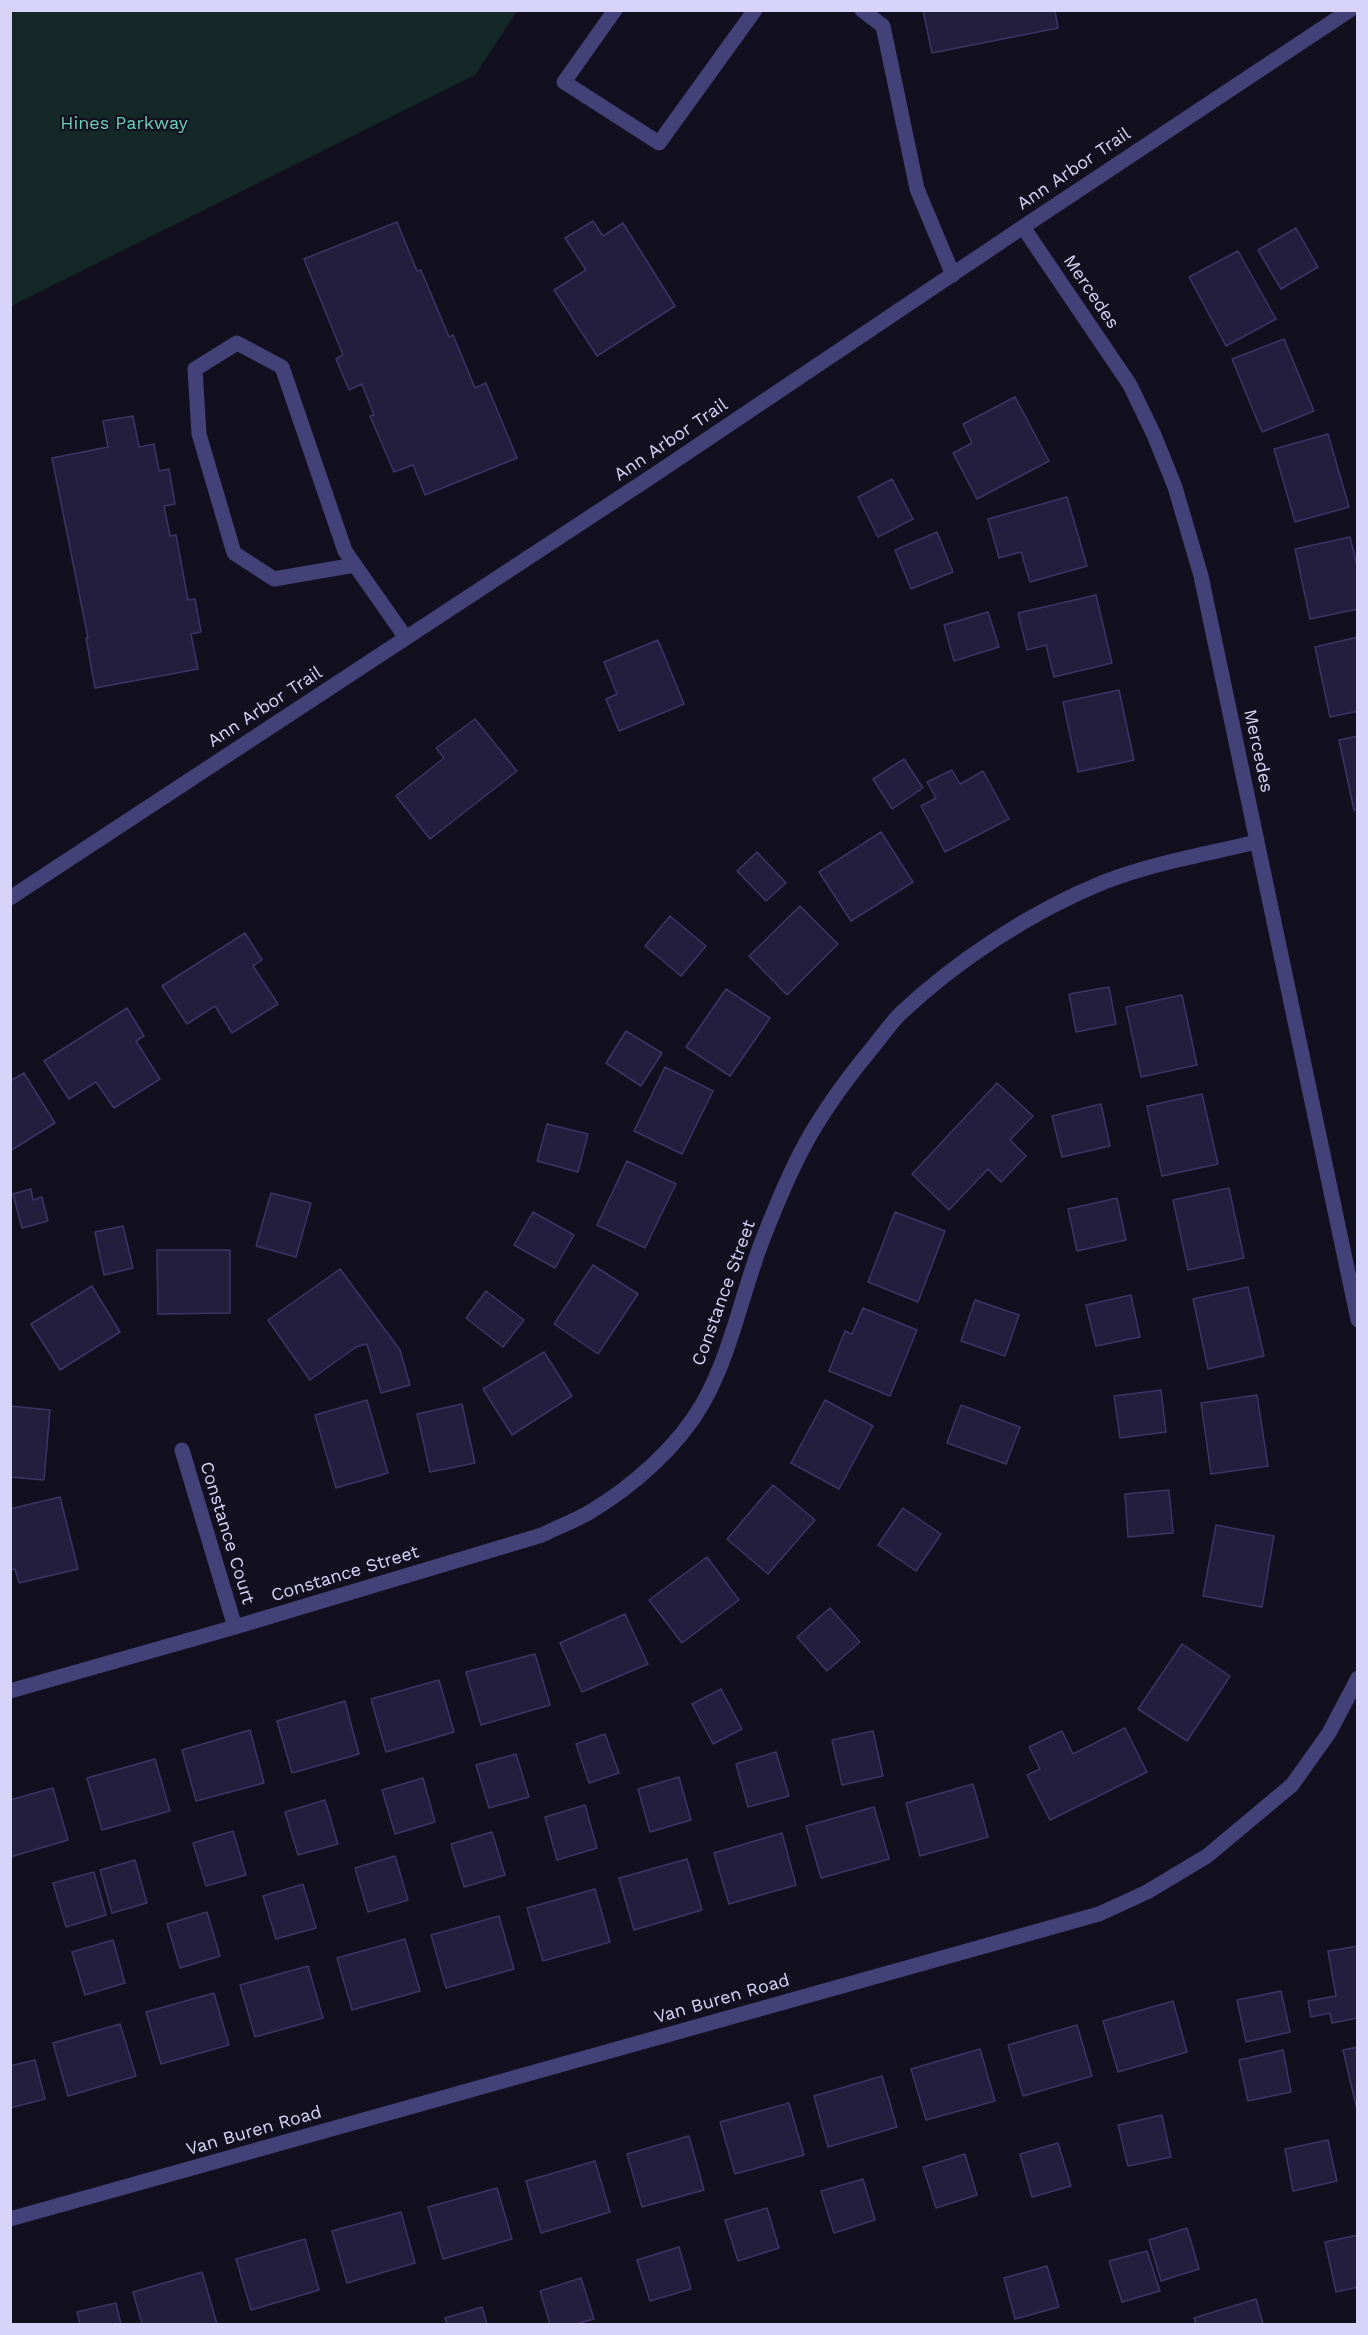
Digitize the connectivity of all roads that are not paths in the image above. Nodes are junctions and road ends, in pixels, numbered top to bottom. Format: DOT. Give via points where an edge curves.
graph roads {
  1 [pos="615,10"];
  2 [pos="754,10"];
  3 [pos="862,10"];
  4 [pos="1350,10"];
  5 [pos="1023,227"];
  6 [pos="953,275"];
  7 [pos="355,565"];
  8 [pos="406,638"];
  9 [pos="1257,842"];
  10 [pos="10,898"];
  11 [pos="1358,1320"];
  12 [pos="182,1450"];
  13 [pos="235,1627"];
  14 [pos="1358,1678"];
  15 [pos="10,1691"];
  16 [pos="10,2219"];
  1 -- 2 [label="street" via="564,82 659,143"];
  3 -- 6 [label="street" via="883,26 916,189"];
  4 -- 5 [label="street, Ann Arbor Trail"];
  5 -- 6 [label="street, Ann Arbor Trail"];
  5 -- 9 [label="street, Mercedes" via="1130,385 1175,487 1201,576"];
  6 -- 8 [label="street, Ann Arbor Trail"];
  7 -- 7 [label="street" via="345,551 282,367 237,343 195,369 200,434 234,554 274,579"];
  7 -- 8 [label="street"];
  8 -- 10 [label="street, Ann Arbor Trail"];
  9 -- 11 [label="street, Mercedes"];
  9 -- 13 [label="street, Constance Street" via="1150,866 1058,903 973,956 898,1016 835,1096 795,1164 761,1244 724,1358 702,1404 673,1444 632,1483 589,1512 542,1535"];
  12 -- 13 [label="street, Constance Court"];
  13 -- 15 [label="street, Constance Street"];
  14 -- 16 [label="street, Van Buren Road" via="1329,1733 1292,1785 1207,1856 1147,1892 1099,1914"];
}
